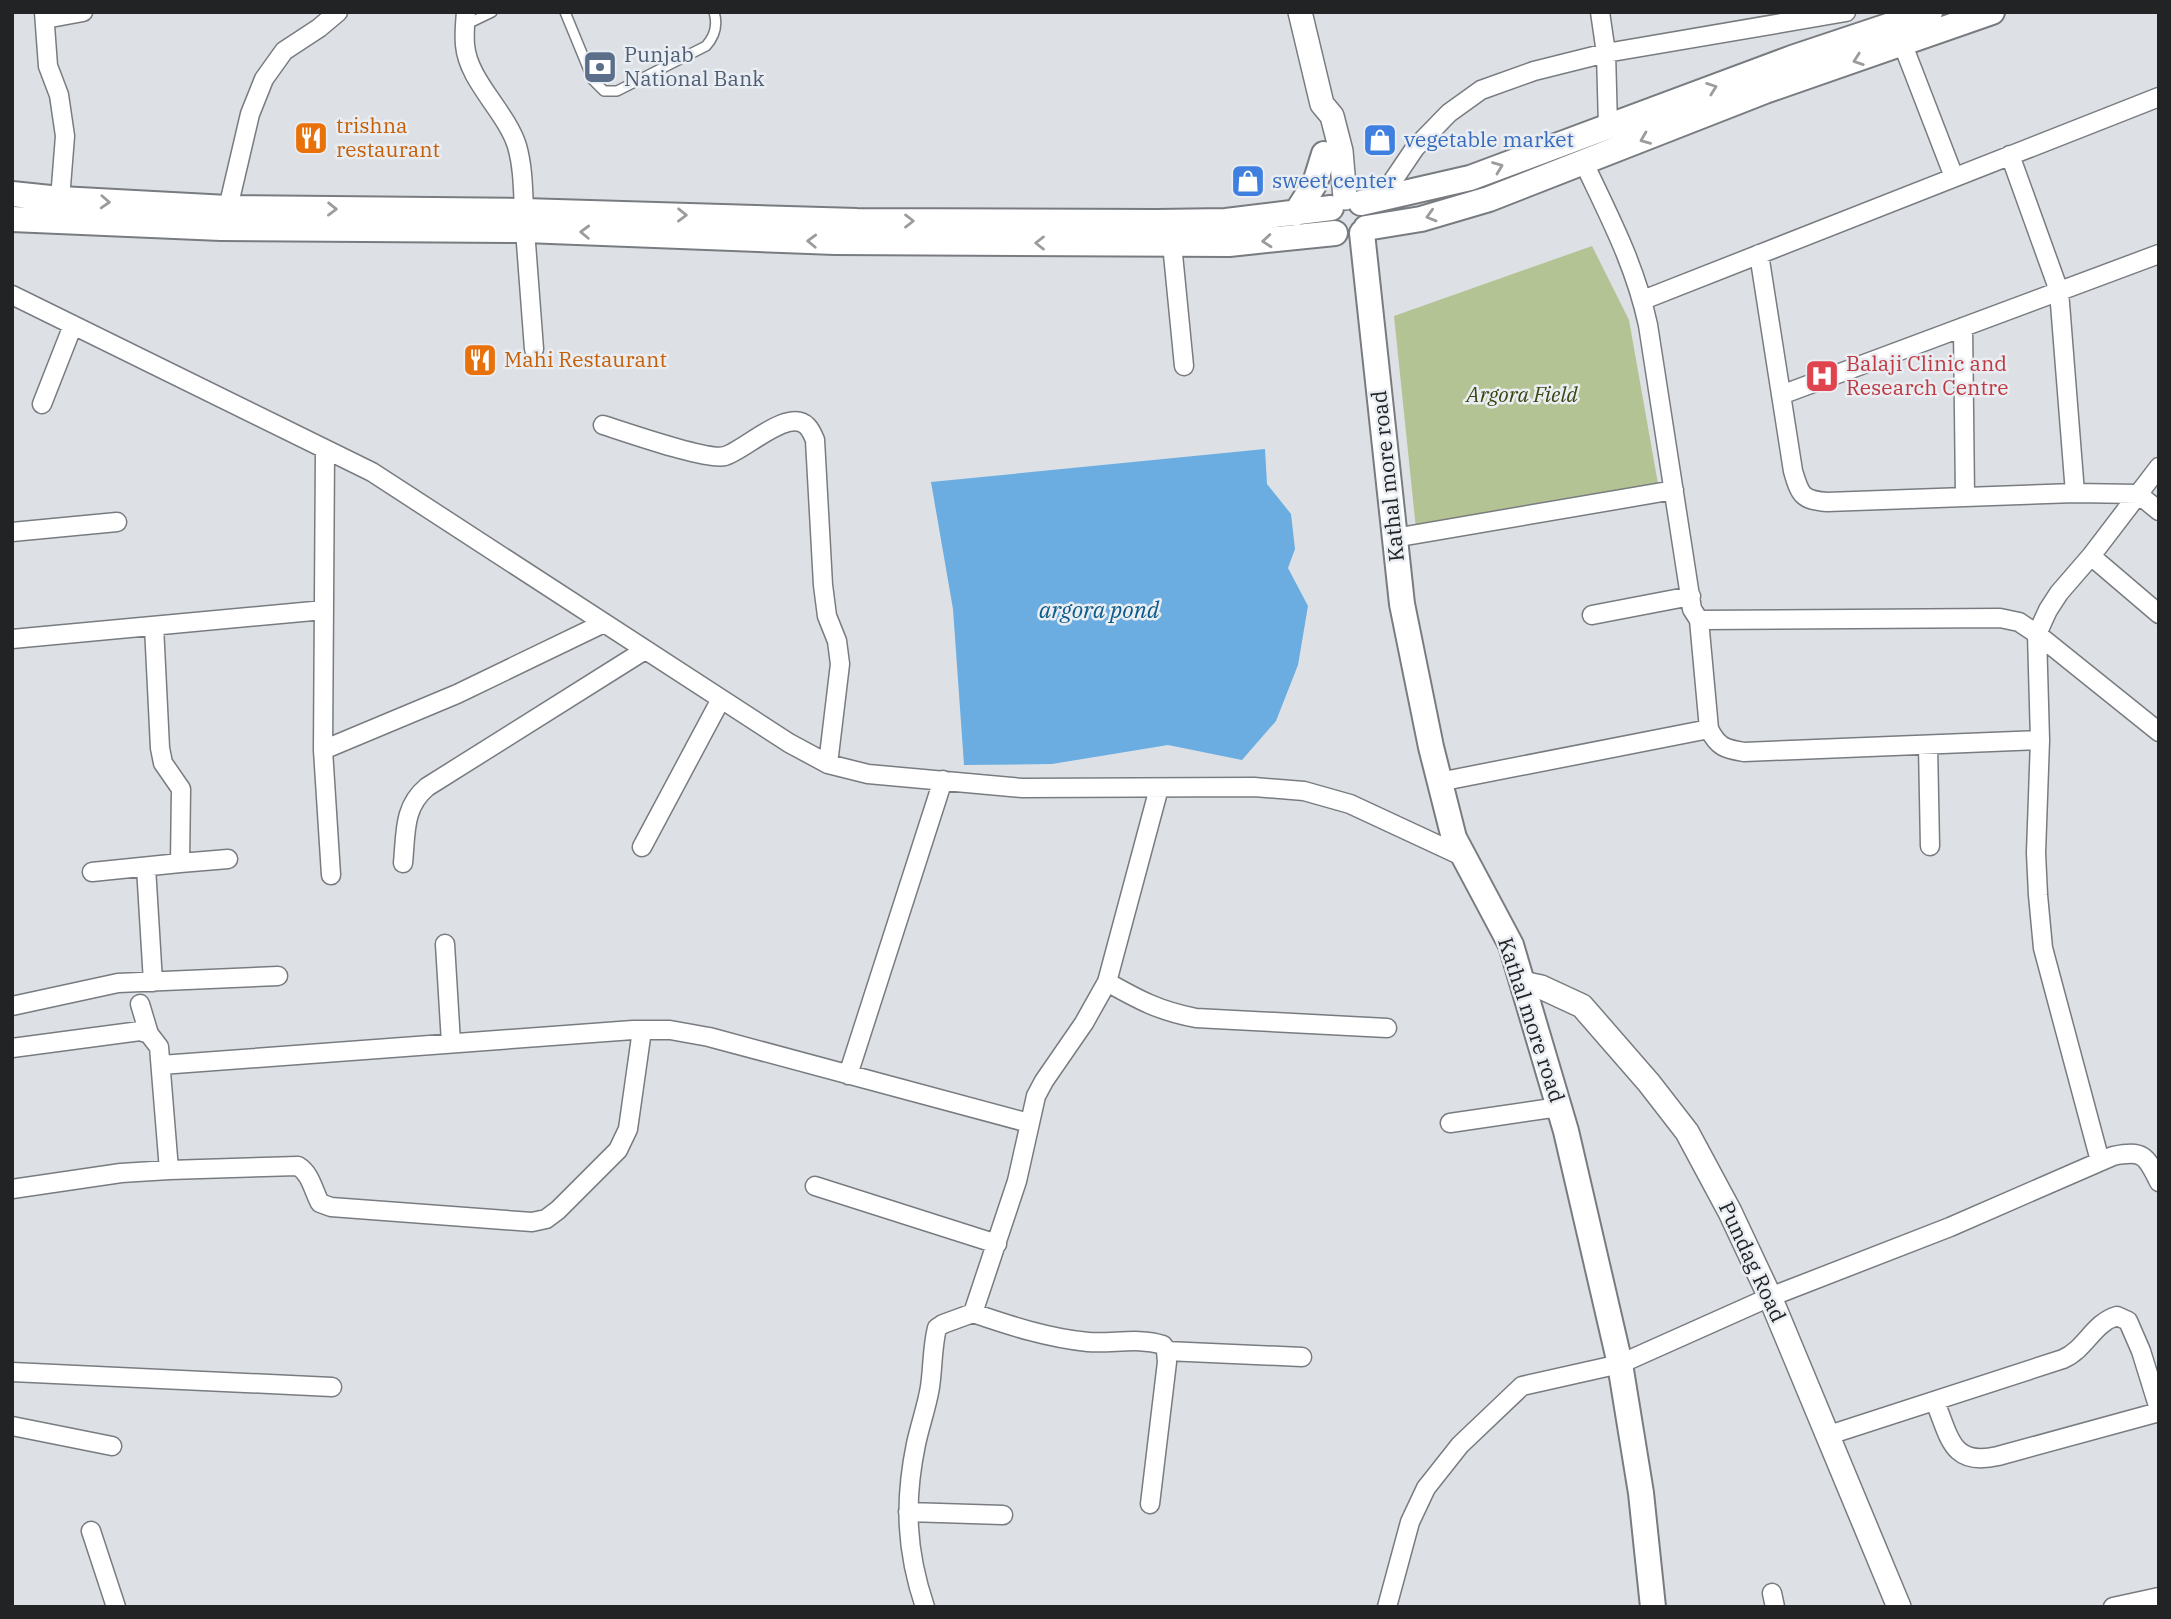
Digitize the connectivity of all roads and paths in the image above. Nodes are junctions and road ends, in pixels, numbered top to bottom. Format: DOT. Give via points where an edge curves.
graph roads {
  1 [pos="83,12"];
  2 [pos="338,12"];
  3 [pos="492,12"];
  4 [pos="565,12"];
  5 [pos="714,12"];
  6 [pos="1300,12"];
  7 [pos="1600,12"];
  8 [pos="1846,12"];
  9 [pos="1930,12"];
  10 [pos="1992,12"];
  11 [pos="45,16"];
  12 [pos="466,19"];
  13 [pos="1902,45"];
  14 [pos="1606,53"];
  15 [pos="2159,97"];
  16 [pos="1322,103"];
  17 [pos="1608,126"];
  18 [pos="1324,154"];
  19 [pos="2010,155"];
  20 [pos="1584,163"];
  21 [pos="1954,177"];
  22 [pos="12,194"];
  23 [pos="1392,197"];
  24 [pos="60,199"];
  25 [pos="1343,203"];
  26 [pos="228,208"];
  27 [pos="1296,213"];
  28 [pos="12,219"];
  29 [pos="524,220"];
  30 [pos="1364,230"];
  31 [pos="1335,233"];
  32 [pos="1172,244"];
  33 [pos="1759,254"];
  34 [pos="2159,254"];
  35 [pos="2059,291"];
  36 [pos="12,295"];
  37 [pos="1643,300"];
  38 [pos="73,325"];
  39 [pos="1963,327"];
  40 [pos="534,349"];
  41 [pos="1184,366"];
  42 [pos="1781,395"];
  43 [pos="42,404"];
  44 [pos="603,425"];
  45 [pos="324,450"];
  46 [pos="2159,467"];
  47 [pos="1674,490"];
  48 [pos="2075,494"];
  49 [pos="2138,495"];
  50 [pos="1965,497"];
  51 [pos="2159,511"];
  52 [pos="117,522"];
  53 [pos="12,532"];
  54 [pos="1394,538"];
  55 [pos="2091,556"];
  56 [pos="1690,596"];
  57 [pos="324,610"];
  58 [pos="2159,614"];
  59 [pos="1592,615"];
  60 [pos="1699,620"];
  61 [pos="604,623"];
  62 [pos="154,626"];
  63 [pos="2037,634"];
  64 [pos="12,639"];
  65 [pos="645,650"];
  66 [pos="722,699"];
  67 [pos="1709,729"];
  68 [pos="2159,732"];
  69 [pos="2040,740"];
  70 [pos="1928,745"];
  71 [pos="323,750"];
  72 [pos="828,764"];
  73 [pos="943,780"];
  74 [pos="1440,782"];
  75 [pos="1159,788"];
  76 [pos="1930,846"];
  77 [pos="642,847"];
  78 [pos="1464,857"];
  79 [pos="228,859"];
  80 [pos="180,863"];
  81 [pos="402,863"];
  82 [pos="146,867"];
  83 [pos="92,872"];
  84 [pos="331,875"];
  85 [pos="445,944"];
  86 [pos="278,976"];
  87 [pos="153,982"];
  88 [pos="1107,982"];
  89 [pos="1522,983"];
  90 [pos="140,1004"];
  91 [pos="12,1006"];
  92 [pos="1387,1028"];
  93 [pos="642,1030"];
  94 [pos="149,1034"];
  95 [pos="451,1043"];
  96 [pos="12,1048"];
  97 [pos="161,1065"];
  98 [pos="848,1075"];
  99 [pos="1559,1107"];
  100 [pos="1450,1123"];
  101 [pos="1029,1124"];
  102 [pos="2100,1161"];
  103 [pos="169,1170"];
  104 [pos="2159,1182"];
  105 [pos="815,1186"];
  106 [pos="12,1189"];
  107 [pos="997,1244"];
  108 [pos="1770,1297"];
  109 [pos="973,1313"];
  110 [pos="1166,1351"];
  111 [pos="1302,1357"];
  112 [pos="1620,1364"];
  113 [pos="12,1372"];
  114 [pos="332,1387"];
  115 [pos="1935,1402"];
  116 [pos="2158,1402"];
  117 [pos="12,1426"];
  118 [pos="1829,1435"];
  119 [pos="112,1446"];
  120 [pos="1150,1504"];
  121 [pos="908,1512"];
  122 [pos="1003,1514"];
  123 [pos="91,1531"];
  124 [pos="2159,1597"];
  125 [pos="116,1607"];
  126 [pos="925,1607"];
  127 [pos="1387,1607"];
  128 [pos="1653,1607"];
  129 [pos="1899,1607"];
  130 [pos="2113,1607"];
  1 -- 11 [label="street"];
  2 -- 26 [label="street" via="284,51 264,79 250,114"];
  3 -- 12 [label="lane"];
  4 -- 5 [label="lane" via="593,80 604,91 617,91 706,46 715,36"];
  6 -- 16 [label="street"];
  7 -- 14 [label="street"];
  8 -- 14 [label="street"];
  17 -- 9 [label="main road, one-way"];
  10 -- 13 [label="main road"];
  11 -- 24 [label="street" via="48,66 59,95 65,136"];
  12 -- 29 [label="street" via="465,47 475,74 517,146"];
  13 -- 20 [label="main road, one-way" via="1765,91"];
  13 -- 21 [label="street"];
  14 -- 17 [label="street"];
  14 -- 23 [label="street" via="1481,90 1415,148 1392,182"];
  15 -- 19 [label="street"];
  16 -- 18 [label="street" via="1319,120"];
  16 -- 25 [label="street" via="1332,116 1340,151"];
  23 -- 17 [label="main road, one-way" via="1470,178"];
  18 -- 25 [label="street"];
  18 -- 27 [label="main road" via="1315,183"];
  19 -- 21 [label="street"];
  19 -- 35 [label="street"];
  20 -- 30 [label="main road, one-way" via="1489,199"];
  20 -- 37 [label="street"];
  21 -- 33 [label="street"];
  22 -- 24 [label="main road"];
  23 -- 25 [label="main road"];
  24 -- 26 [label="main road, one-way"];
  25 -- 27 [label="main road"];
  25 -- 30 [label="main road" via="1367,210"];
  25 -- 31 [label="main road" via="1328,217"];
  26 -- 29 [label="main road, one-way"];
  29 -- 27 [label="main road, one-way" via="1212,221"];
  28 -- 29 [label="main road" via="221,228"];
  32 -- 29 [label="main road, one-way" via="835,242"];
  29 -- 40 [label="street"];
  30 -- 31 [label="main road" via="1353,238"];
  30 -- 54 [label="main road, Kathal more road"];
  31 -- 32 [label="main road, one-way" via="1229,244"];
  32 -- 41 [label="street"];
  33 -- 37 [label="street"];
  33 -- 42 [label="street"];
  34 -- 35 [label="street"];
  35 -- 39 [label="street"];
  35 -- 48 [label="street"];
  36 -- 38 [label="street"];
  37 -- 47 [label="street"];
  38 -- 43 [label="street"];
  38 -- 45 [label="street"];
  39 -- 42 [label="street"];
  39 -- 50 [label="street"];
  42 -- 50 [label="street" via="1793,471 1799,492 1811,500"];
  44 -- 72 [label="street" via="722,457 776,426 793,420 806,424 815,440 822,585 840,664"];
  45 -- 57 [label="street"];
  45 -- 61 [label="street" via="372,472"];
  46 -- 49 [label="street"];
  47 -- 54 [label="street"];
  47 -- 56 [label="street"];
  48 -- 49 [label="street"];
  48 -- 50 [label="street"];
  49 -- 51 [label="street"];
  49 -- 55 [label="street"];
  52 -- 53 [label="street"];
  54 -- 74 [label="main road, Kathal more road" via="1402,604"];
  55 -- 58 [label="street"];
  55 -- 63 [label="street" via="2059,593"];
  56 -- 59 [label="street"];
  56 -- 60 [label="street"];
  57 -- 62 [label="street"];
  57 -- 71 [label="street"];
  60 -- 63 [label="street" via="2000,618 2019,622"];
  60 -- 67 [label="street"];
  61 -- 65 [label="street"];
  61 -- 71 [label="street" via="457,694"];
  62 -- 64 [label="street"];
  62 -- 80 [label="street" via="160,748 163,762 181,789"];
  63 -- 68 [label="street"];
  63 -- 69 [label="street"];
  65 -- 66 [label="street"];
  65 -- 81 [label="street" via="415,797 408,813"];
  66 -- 72 [label="street"];
  66 -- 77 [label="street"];
  67 -- 70 [label="street" via="1727,749 1744,752"];
  67 -- 74 [label="street"];
  69 -- 70 [label="street"];
  69 -- 102 [label="street" via="2036,853 2043,948"];
  70 -- 76 [label="street"];
  71 -- 84 [label="street"];
  72 -- 73 [label="street" via="868,774"];
  73 -- 75 [label="street" via="1023,788"];
  73 -- 98 [label="street"];
  74 -- 78 [label="main road, Kathal more road" via="1454,838"];
  75 -- 78 [label="street" via="1304,791 1350,804"];
  75 -- 88 [label="street"];
  78 -- 89 [label="main road, Kathal more road" via="1511,945"];
  79 -- 80 [label="street"];
  80 -- 82 [label="street"];
  82 -- 83 [label="street"];
  82 -- 87 [label="street"];
  85 -- 95 [label="street"];
  86 -- 87 [label="street"];
  87 -- 91 [label="street" via="118,984"];
  88 -- 92 [label="street" via="1169,1013 1196,1018"];
  88 -- 101 [label="street" via="1044,1081"];
  89 -- 99 [label="main road, Kathal more road"];
  89 -- 108 [label="street, Pundag Road" via="1582,1006 1649,1083 1687,1132"];
  90 -- 94 [label="street"];
  93 -- 95 [label="street"];
  93 -- 98 [label="street" via="709,1037"];
  93 -- 103 [label="street" via="628,1129 618,1150 546,1219 532,1222 331,1207 320,1203 309,1177 298,1166"];
  94 -- 96 [label="street" via="140,1031"];
  94 -- 97 [label="street" via="159,1047"];
  95 -- 97 [label="street"];
  97 -- 103 [label="street"];
  98 -- 101 [label="street"];
  99 -- 100 [label="street"];
  99 -- 112 [label="main road, Kathal more road"];
  101 -- 107 [label="street"];
  102 -- 104 [label="street" via="2136,1153 2149,1161"];
  102 -- 108 [label="street" via="1950,1227"];
  103 -- 106 [label="street"];
  105 -- 107 [label="street"];
  107 -- 109 [label="street"];
  108 -- 112 [label="street"];
  108 -- 118 [label="street, Pundag Road"];
  109 -- 110 [label="street" via="1054,1337 1151,1341"];
  109 -- 121 [label="street" via="937,1328 930,1386 911,1469"];
  110 -- 111 [label="street"];
  110 -- 120 [label="street"];
  112 -- 127 [label="street" via="1522,1386 1460,1445 1426,1488 1410,1522"];
  112 -- 128 [label="main road, Kathal more road"];
  113 -- 114 [label="street"];
  115 -- 116 [label="street" via="1958,1452 1978,1459"];
  115 -- 116 [label="street" via="2071,1356 2101,1323 2117,1316 2128,1321"];
  115 -- 118 [label="street"];
  117 -- 119 [label="street"];
  118 -- 129 [label="street, Pundag Road"];
  121 -- 122 [label="street"];
  121 -- 126 [label="street" via="908,1539"];
  123 -- 125 [label="street"];
  124 -- 130 [label="street"];
}
